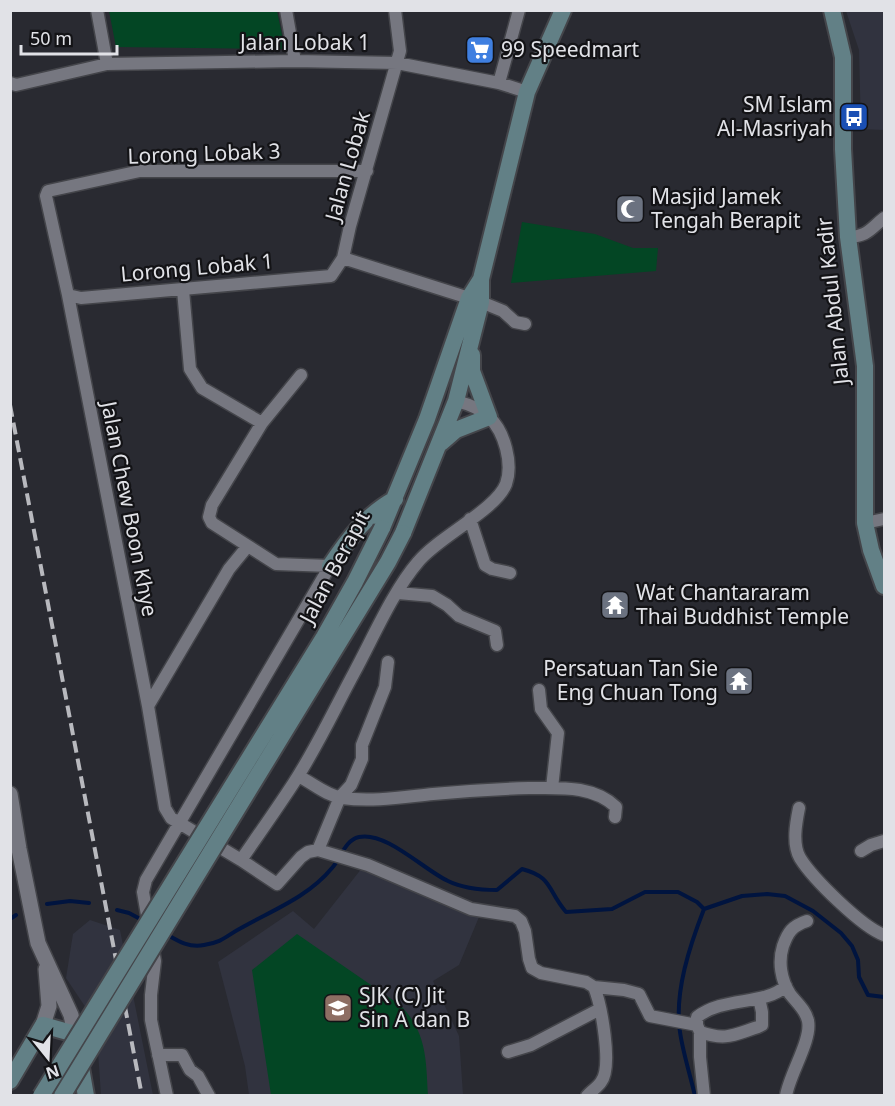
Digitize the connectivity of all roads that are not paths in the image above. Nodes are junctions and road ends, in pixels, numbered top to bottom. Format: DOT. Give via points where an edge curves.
graph roads {
  1 [pos="97,10"];
  2 [pos="285,10"];
  3 [pos="394,10"];
  4 [pos="519,10"];
  5 [pos="563,10"];
  6 [pos="832,10"];
  7 [pos="295,61"];
  8 [pos="397,63"];
  9 [pos="107,64"];
  10 [pos="10,83"];
  11 [pos="499,83"];
  12 [pos="526,92"];
  13 [pos="367,171"];
  14 [pos="46,196"];
  15 [pos="885,218"];
  16 [pos="848,237"];
  17 [pos="343,258"];
  18 [pos="331,276"];
  19 [pos="183,290"];
  20 [pos="68,295"];
  21 [pos="475,300"];
  22 [pos="525,324"];
  23 [pos="472,339"];
  24 [pos="301,375"];
  25 [pos="456,401"];
  26 [pos="489,417"];
  27 [pos="427,419"];
  28 [pos="262,423"];
  29 [pos="440,444"];
  30 [pos="394,499"];
  31 [pos="470,519"];
  32 [pos="885,519"];
  33 [pos="865,523"];
  34 [pos="247,547"];
  35 [pos="330,566"];
  36 [pos="510,573"];
  37 [pos="885,586"];
  38 [pos="398,593"];
  39 [pos="497,645"];
  40 [pos="388,662"];
  41 [pos="539,690"];
  42 [pos="148,706"];
  43 [pos="298,776"];
  44 [pos="552,788"];
  45 [pos="10,794"];
  46 [pos="340,797"];
  47 [pos="800,808"];
  48 [pos="615,817"];
  49 [pos="180,822"];
  50 [pos="885,841"];
  51 [pos="318,850"];
  52 [pos="861,851"];
  53 [pos="241,860"];
  54 [pos="807,921"];
  55 [pos="885,935"];
  56 [pos="44,958"];
  57 [pos="786,986"];
  58 [pos="594,987"];
  59 [pos="759,998"];
  60 [pos="600,1009"];
  61 [pos="43,1025"];
  62 [pos="695,1026"];
  63 [pos="75,1034"];
  64 [pos="508,1052"];
  65 [pos="158,1055"];
  66 [pos="10,1082"];
  67 [pos="41,1095"];
  68 [pos="62,1095"];
  69 [pos="86,1095"];
  70 [pos="166,1095"];
  71 [pos="209,1095"];
  72 [pos="587,1095"];
  73 [pos="704,1095"];
  74 [pos="786,1095"];
  1 -- 9 [label="street"];
  2 -- 7 [label="street"];
  3 -- 8 [label="street, Jalan Lobak" via="400,51"];
  4 -- 11 [label="street"];
  5 -- 12 [label="main road"];
  6 -- 16 [label="main road, Jalan Abdul Kadir" via="843,57"];
  7 -- 8 [label="street, Jalan Lobak 1"];
  7 -- 9 [label="street, Jalan Lobak 1"];
  8 -- 11 [label="street, Jalan Lobak 1"];
  8 -- 13 [label="street, Jalan Lobak"];
  9 -- 10 [label="street, Jalan Lobak 1" via="16,85"];
  11 -- 12 [label="street, Jalan Lobak 1"];
  12 -- 21 [label="main road"];
  13 -- 14 [label="street, Lorong Lobak 3" via="140,171 54,189"];
  13 -- 17 [label="street, Jalan Lobak"];
  14 -- 20 [label="street, Jalan Chew Boon Khye"];
  15 -- 16 [label="street" via="868,234"];
  16 -- 33 [label="main road, Jalan Abdul Kadir" via="865,366"];
  17 -- 18 [label="street, Jalan Lobak"];
  17 -- 21 [label="street"];
  18 -- 19 [label="street, Lorong Lobak 1"];
  19 -- 20 [label="street, Lorong Lobak 1" via="81,298"];
  19 -- 28 [label="street" via="194,378 202,388"];
  20 -- 42 [label="street, Jalan Chew Boon Khye"];
  21 -- 22 [label="street"];
  21 -- 23 [label="main road"];
  21 -- 27 [label="main road, Jalan Berapit"];
  23 -- 25 [label="main road"];
  23 -- 26 [label="main road" via="472,371"];
  24 -- 28 [label="street"];
  25 -- 26 [label="street"];
  25 -- 27 [label="main road" via="443,405"];
  25 -- 29 [label="main road"];
  26 -- 29 [label="main road" via="456,430"];
  26 -- 31 [label="street" via="505,446 508,474 501,494"];
  27 -- 30 [label="main road, Jalan Berapit"];
  28 -- 34 [label="street" via="212,505 209,517"];
  29 -- 68 [label="main road, bridge" via="388,562"];
  30 -- 35 [label="main road" via="377,509 351,536"];
  30 -- 67 [label="main road, Jalan Berapit, bridge" via="324,638"];
  31 -- 36 [label="street" via="485,565"];
  31 -- 38 [label="street" via="431,548"];
  32 -- 33 [label="street"];
  33 -- 37 [label="main road, Jalan Abdul Kadir"];
  34 -- 35 [label="street" via="276,564"];
  34 -- 42 [label="street" via="229,569"];
  35 -- 49 [label="street"];
  38 -- 39 [label="street" via="432,596 459,616 495,631"];
  38 -- 43 [label="street"];
  40 -- 46 [label="street" via="385,687 362,746 362,759 351,784"];
  41 -- 44 [label="street" via="541,709 558,733"];
  42 -- 49 [label="street, Jalan Chew Boon Khye" via="165,808 167,815"];
  43 -- 46 [label="street" via="323,792"];
  43 -- 53 [label="street"];
  44 -- 46 [label="street" via="482,789 377,799"];
  44 -- 48 [label="street" via="596,794 616,807"];
  45 -- 56 [label="street" via="34,926"];
  46 -- 51 [label="street"];
  47 -- 55 [label="street" via="796,833 800,857 836,900"];
  49 -- 53 [label="street"];
  49 -- 65 [label="street" via="143,892 156,961 151,1020"];
  50 -- 52 [label="street"];
  51 -- 53 [label="street" via="301,857 277,884"];
  51 -- 58 [label="street" via="368,865 471,909 515,916 525,931 532,968"];
  54 -- 57 [label="street" via="788,932 780,954"];
  56 -- 61 [label="street" via="49,1006"];
  56 -- 63 [label="street" via="64,998"];
  57 -- 59 [label="street" via="777,994"];
  57 -- 74 [label="street" via="809,1021 806,1041"];
  58 -- 60 [label="street"];
  58 -- 62 [label="street" via="639,994 650,1016"];
  59 -- 62 [label="street" via="704,1011"];
  59 -- 62 [label="street" via="763,1018 758,1027 719,1038"];
  60 -- 64 [label="street" via="531,1045"];
  60 -- 72 [label="street" via="606,1069 602,1081"];
  61 -- 63 [label="main road"];
  61 -- 66 [label="main road"];
  62 -- 73 [label="street"];
  63 -- 69 [label="main road"];
  65 -- 70 [label="street"];
  65 -- 71 [label="street" via="182,1055"];
}
